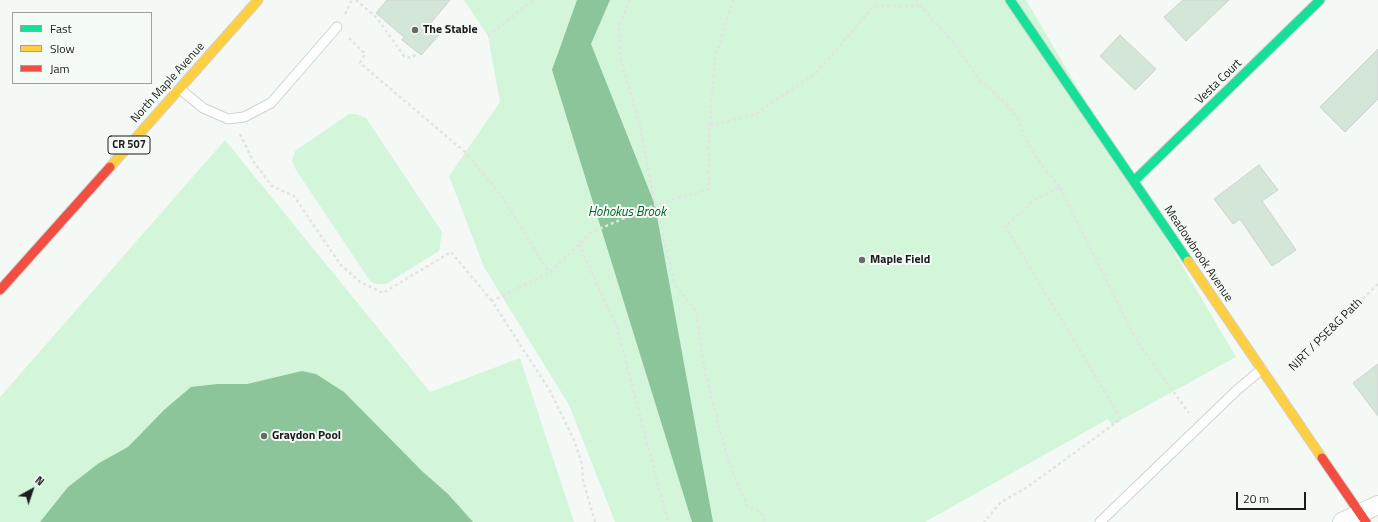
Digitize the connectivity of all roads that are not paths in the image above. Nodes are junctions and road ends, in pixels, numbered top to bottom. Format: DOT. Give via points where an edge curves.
graph roads {
  1 [pos="258,0"];
  2 [pos="1010,0"];
  3 [pos="1320,0"];
  4 [pos="338,26"];
  5 [pos="180,89"];
  6 [pos="1134,181"];
  7 [pos="0,290"];
  8 [pos="1262,368"];
  9 [pos="1378,505"];
  10 [pos="1363,517"];
  11 [pos="1100,522"];
  12 [pos="1342,522"];
  1 -- 5 [label="street, North Maple Avenue / CR 507"];
  2 -- 6 [label="street, Meadowbrook Avenue"];
  3 -- 6 [label="street, Vesta Court"];
  4 -- 5 [label="lane" via="271,103 244,117 228,119 203,108"];
  5 -- 7 [label="street, North Maple Avenue / CR 507"];
  6 -- 8 [label="street, Meadowbrook Avenue"];
  8 -- 10 [label="street, Meadowbrook Avenue"];
  8 -- 11 [label="lane"];
  9 -- 10 [label="street"];
  10 -- 12 [label="street"];
}
